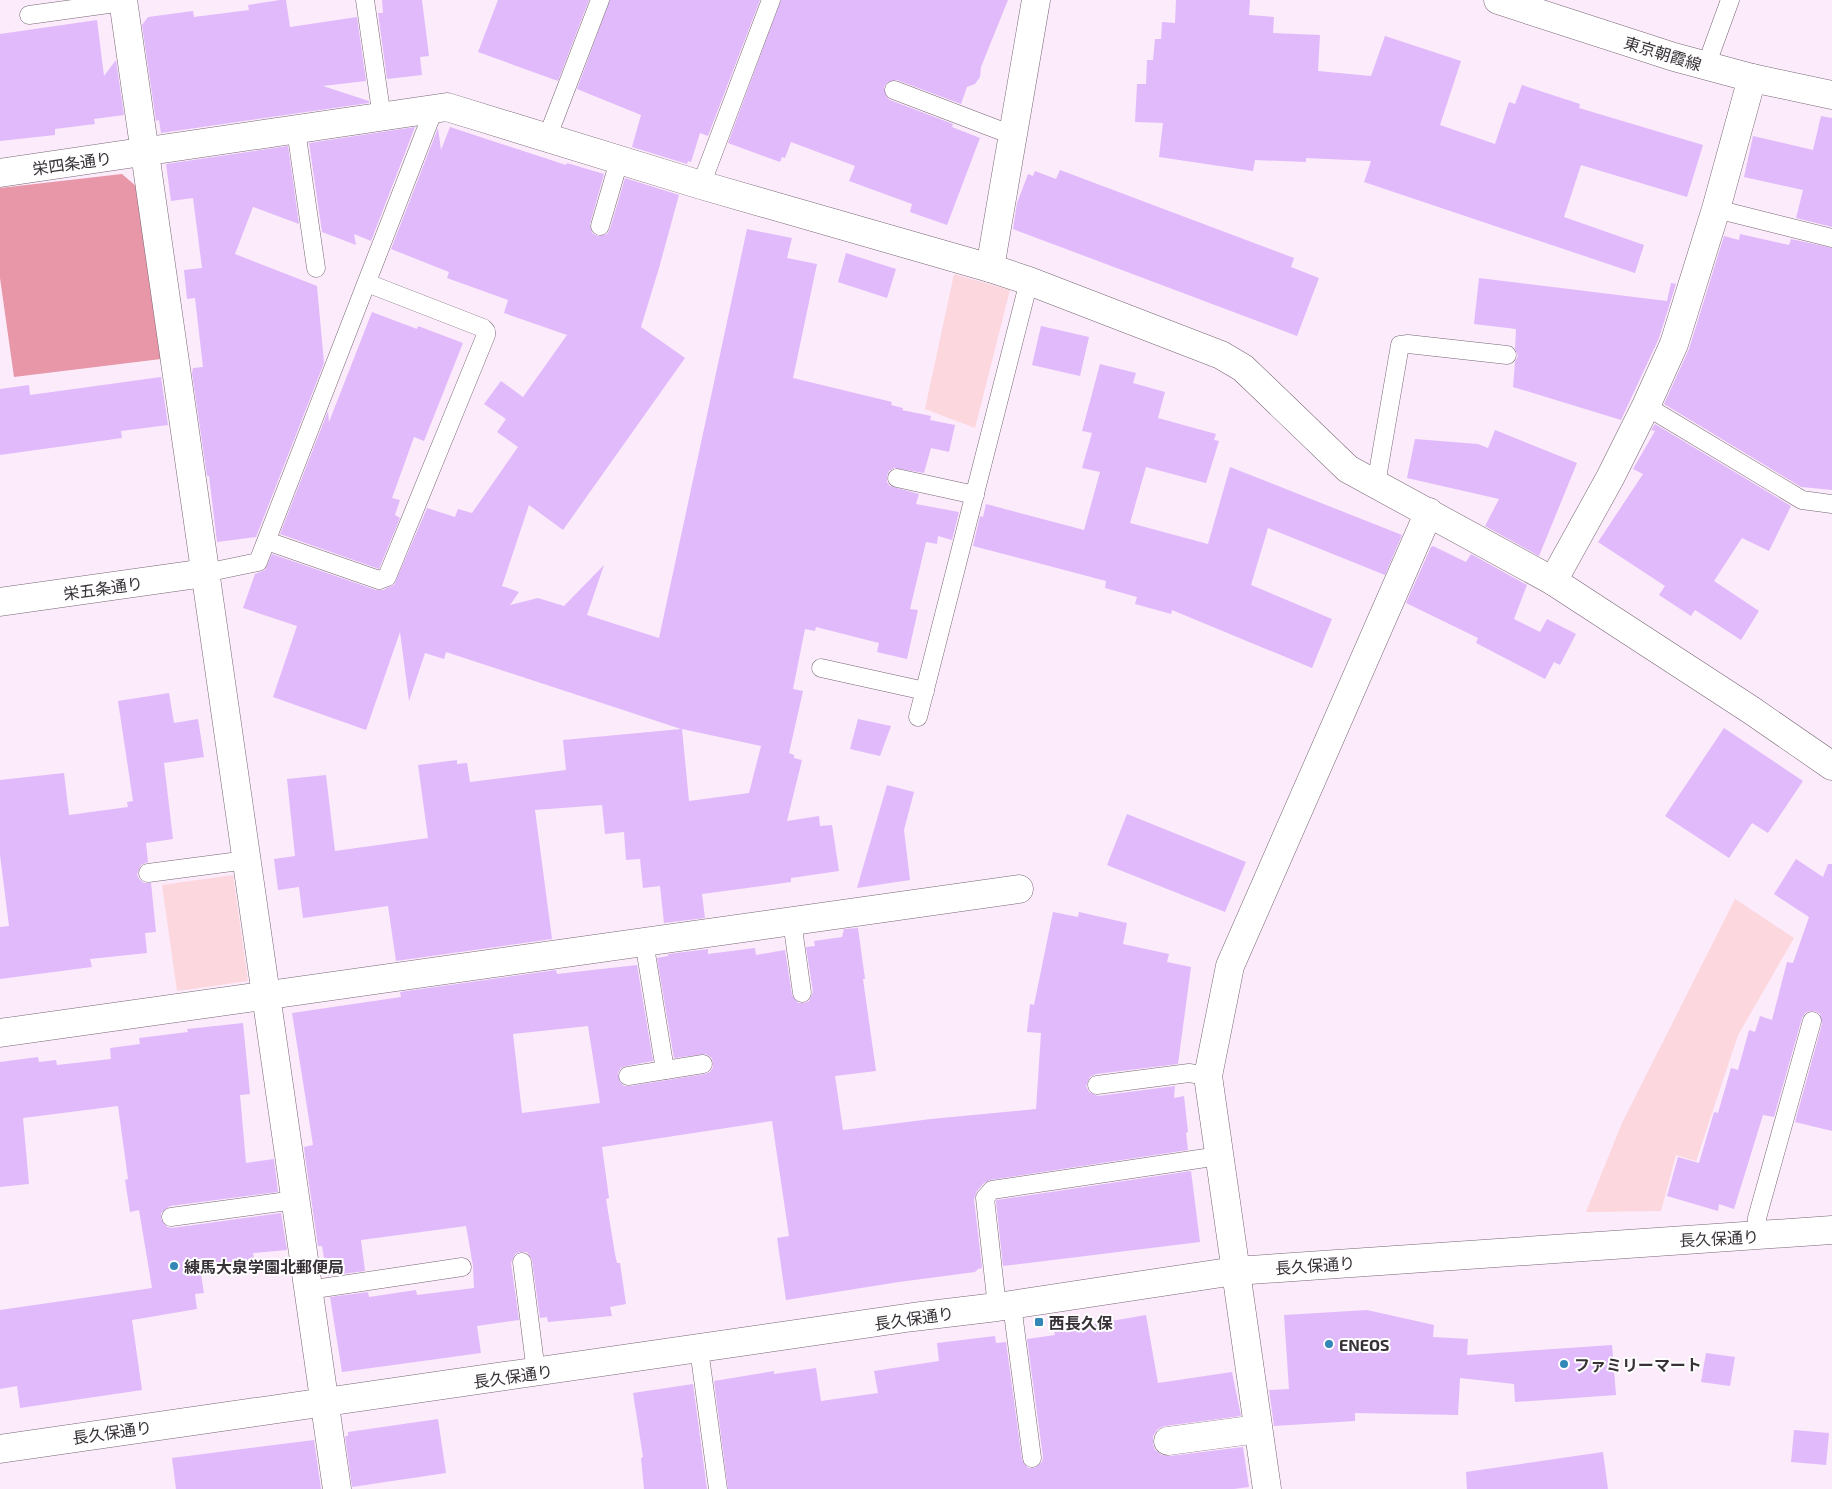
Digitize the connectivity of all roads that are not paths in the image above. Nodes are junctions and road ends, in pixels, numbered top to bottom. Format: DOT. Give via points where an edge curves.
graph roads {
  1 [pos="365,0"];
  2 [pos="600,0"];
  3 [pos="771,0"];
  4 [pos="1035,0"];
  5 [pos="1498,0"];
  6 [pos="1730,0"];
  7 [pos="123,1"];
  8 [pos="29,15"];
  9 [pos="1706,66"];
  10 [pos="1752,78"];
  11 [pos="894,90"];
  12 [pos="1832,95"];
  13 [pos="434,109"];
  14 [pos="382,118"];
  15 [pos="296,130"];
  16 [pos="1012,135"];
  17 [pos="546,138"];
  18 [pos="144,153"];
  19 [pos="619,160"];
  20 [pos="0,173"];
  21 [pos="701,185"];
  22 [pos="1716,209"];
  23 [pos="600,226"];
  24 [pos="1832,238"];
  25 [pos="316,268"];
  26 [pos="990,268"];
  27 [pos="1029,281"];
  28 [pos="367,283"];
  29 [pos="1506,355"];
  30 [pos="1646,406"];
  31 [pos="897,478"];
  32 [pos="1376,484"];
  33 [pos="975,495"];
  34 [pos="1832,504"];
  35 [pos="1429,512"];
  36 [pos="267,541"];
  37 [pos="205,573"];
  38 [pos="1553,581"];
  39 [pos="0,602"];
  40 [pos="821,668"];
  41 [pos="925,691"];
  42 [pos="918,717"];
  43 [pos="1832,766"];
  44 [pos="247,860"];
  45 [pos="148,873"];
  46 [pos="1019,889"];
  47 [pos="792,921"];
  48 [pos="644,942"];
  49 [pos="802,994"];
  50 [pos="267,995"];
  51 [pos="1812,1021"];
  52 [pos="0,1033"];
  53 [pos="703,1064"];
  54 [pos="665,1070"];
  55 [pos="628,1076"];
  56 [pos="1208,1076"];
  57 [pos="1097,1085"];
  58 [pos="1219,1156"];
  59 [pos="295,1200"];
  60 [pos="171,1216"];
  61 [pos="1832,1230"];
  62 [pos="1757,1235"];
  63 [pos="522,1262"];
  64 [pos="462,1267"];
  65 [pos="1235,1271"];
  66 [pos="308,1290"];
  67 [pos="1005,1306"];
  68 [pos="699,1349"];
  69 [pos="536,1372"];
  70 [pos="324,1402"];
  71 [pos="1258,1429"];
  72 [pos="1168,1441"];
  73 [pos="0,1449"];
  74 [pos="1032,1458"];
  75 [pos="337,1489"];
  76 [pos="718,1489"];
  77 [pos="1267,1489"];
  1 -- 14 [label="lane"];
  2 -- 17 [label="lane"];
  3 -- 21 [label="lane"];
  4 -- 16 [label="street"];
  5 -- 9 [label="street, 東京朝霞線"];
  6 -- 9 [label="lane"];
  7 -- 8 [label="lane"];
  7 -- 18 [label="street"];
  9 -- 10 [label="street, 東京朝霞線"];
  10 -- 12 [label="street, 東京朝霞線"];
  10 -- 22 [label="street"];
  11 -- 16 [label="lane"];
  13 -- 14 [label="street, 栄四条通り"];
  13 -- 17 [label="street, 栄四条通り" via="446,107"];
  13 -- 28 [label="lane"];
  14 -- 15 [label="street, 栄四条通り"];
  15 -- 18 [label="street, 栄四条通り"];
  15 -- 25 [label="lane"];
  16 -- 26 [label="street"];
  17 -- 19 [label="street, 栄四条通り"];
  18 -- 20 [label="street, 栄四条通り"];
  18 -- 37 [label="street"];
  19 -- 21 [label="street, 栄四条通り"];
  19 -- 23 [label="lane"];
  21 -- 26 [label="street, 栄四条通り"];
  22 -- 24 [label="lane"];
  22 -- 30 [label="street" via="1674,344"];
  26 -- 27 [label="street, 栄四条通り"];
  27 -- 32 [label="street, 栄四条通り" via="1221,354 1243,368 1348,469"];
  27 -- 33 [label="lane"];
  28 -- 36 [label="lane"];
  28 -- 36 [label="lane" via="483,328 486,335 387,577 379,580"];
  29 -- 32 [label="lane" via="1400,345"];
  30 -- 34 [label="lane" via="1802,500"];
  30 -- 38 [label="street"];
  31 -- 33 [label="lane"];
  32 -- 35 [label="street, 栄四条通り"];
  33 -- 41 [label="lane"];
  35 -- 38 [label="street, 栄四条通り"];
  35 -- 56 [label="street" via="1230,966"];
  36 -- 37 [label="lane" via="258,562"];
  37 -- 39 [label="street, 栄五条通り"];
  37 -- 44 [label="street"];
  38 -- 43 [label="street, 栄四条通り"];
  40 -- 41 [label="lane"];
  41 -- 42 [label="lane"];
  44 -- 45 [label="lane"];
  44 -- 50 [label="street"];
  46 -- 47 [label="street"];
  47 -- 48 [label="street"];
  47 -- 49 [label="lane"];
  48 -- 50 [label="street"];
  48 -- 54 [label="lane"];
  50 -- 52 [label="street"];
  50 -- 59 [label="street"];
  51 -- 62 [label="lane" via="1757,1218"];
  53 -- 54 [label="lane"];
  54 -- 55 [label="lane"];
  56 -- 57 [label="lane" via="1189,1073"];
  56 -- 58 [label="street"];
  58 -- 65 [label="street"];
  58 -- 67 [label="lane" via="992,1190 985,1198"];
  59 -- 60 [label="lane"];
  59 -- 66 [label="street"];
  61 -- 62 [label="street, 長久保通り"];
  62 -- 65 [label="street, 長久保通り"];
  63 -- 69 [label="lane"];
  64 -- 66 [label="lane"];
  65 -- 67 [label="street, 長久保通り"];
  65 -- 71 [label="street"];
  66 -- 70 [label="street"];
  67 -- 68 [label="street, 長久保通り"];
  67 -- 74 [label="lane"];
  68 -- 69 [label="street, 長久保通り"];
  68 -- 76 [label="lane"];
  69 -- 70 [label="street, 長久保通り"];
  70 -- 73 [label="street, 長久保通り"];
  70 -- 75 [label="street"];
  71 -- 72 [label="street"];
  71 -- 77 [label="street"];
}
